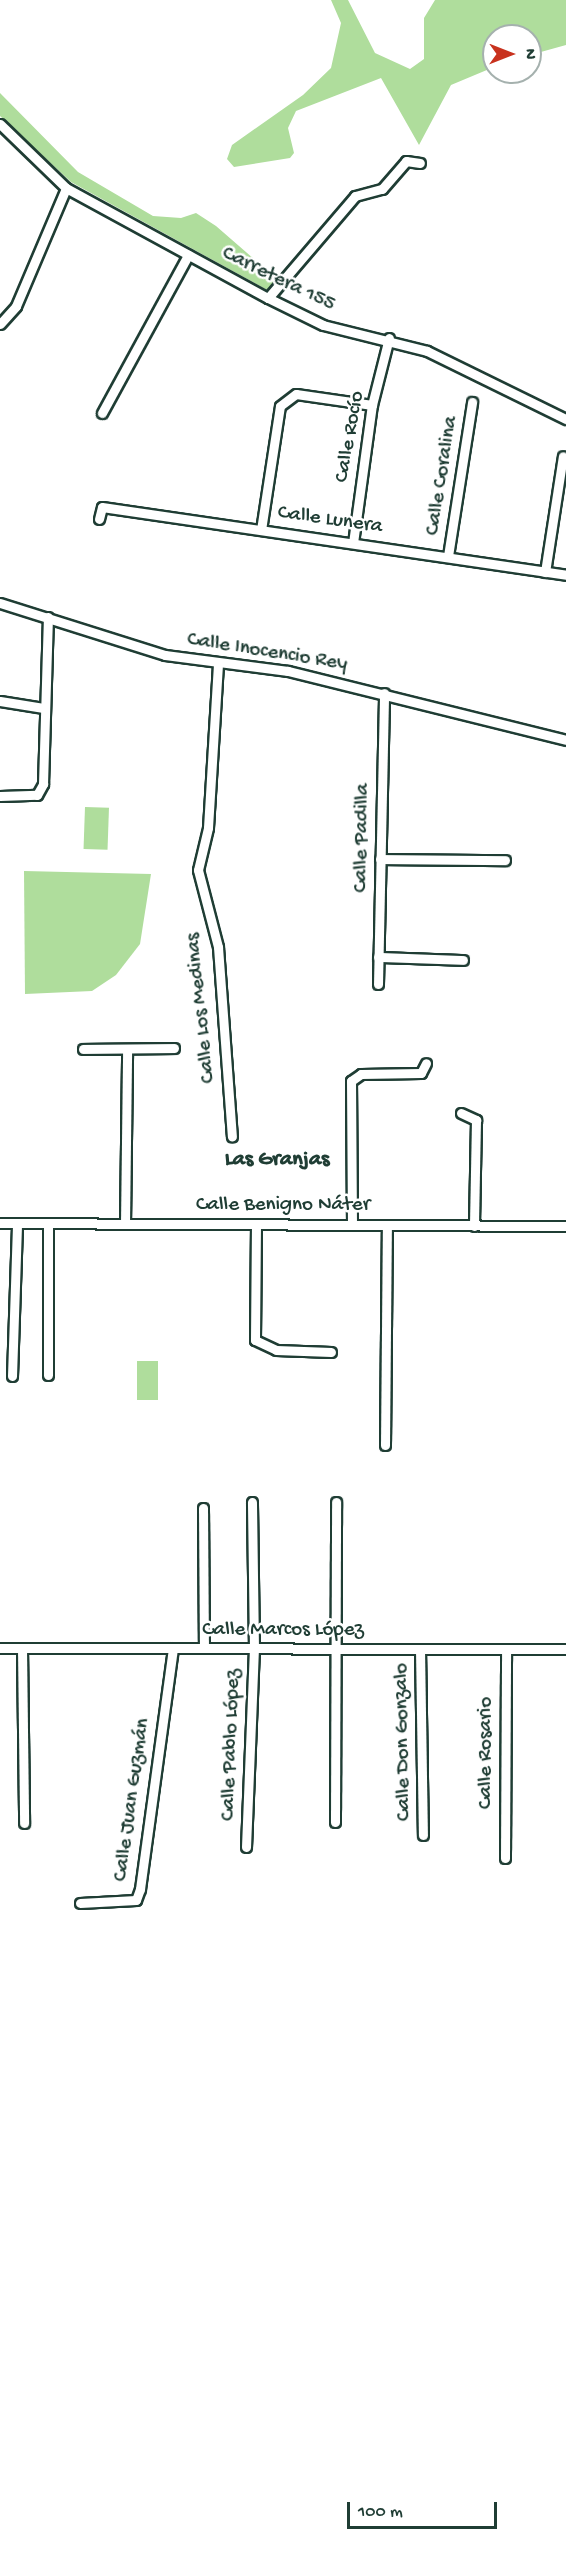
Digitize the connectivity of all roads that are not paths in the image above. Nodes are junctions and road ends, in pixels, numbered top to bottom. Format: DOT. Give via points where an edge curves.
graph roads {
  1 [pos="0,124"];
  2 [pos="420,163"];
  3 [pos="66,188"];
  4 [pos="188,255"];
  5 [pos="268,298"];
  6 [pos="0,324"];
  7 [pos="389,338"];
  8 [pos="472,402"];
  9 [pos="372,405"];
  10 [pos="102,414"];
  11 [pos="566,419"];
  12 [pos="563,456"];
  13 [pos="99,519"];
  14 [pos="261,530"];
  15 [pos="353,543"];
  16 [pos="448,556"];
  17 [pos="545,572"];
  18 [pos="566,575"];
  19 [pos="0,603"];
  20 [pos="48,617"];
  21 [pos="218,664"];
  22 [pos="384,693"];
  23 [pos="0,701"];
  24 [pos="44,708"];
  25 [pos="566,740"];
  26 [pos="0,796"];
  27 [pos="380,859"];
  28 [pos="505,860"];
  29 [pos="378,957"];
  30 [pos="463,960"];
  31 [pos="378,984"];
  32 [pos="83,1048"];
  33 [pos="174,1048"];
  34 [pos="127,1049"];
  35 [pos="426,1063"];
  36 [pos="461,1113"];
  37 [pos="232,1136"];
  38 [pos="0,1223"];
  39 [pos="17,1223"];
  40 [pos="48,1223"];
  41 [pos="125,1224"];
  42 [pos="256,1224"];
  43 [pos="352,1224"];
  44 [pos="387,1225"];
  45 [pos="474,1226"];
  46 [pos="566,1227"];
  47 [pos="331,1352"];
  48 [pos="48,1375"];
  49 [pos="12,1376"];
  50 [pos="385,1445"];
  51 [pos="252,1502"];
  52 [pos="336,1502"];
  53 [pos="203,1508"];
  54 [pos="0,1648"];
  55 [pos="22,1648"];
  56 [pos="173,1648"];
  57 [pos="204,1648"];
  58 [pos="254,1648"];
  59 [pos="335,1649"];
  60 [pos="420,1649"];
  61 [pos="506,1649"];
  62 [pos="566,1649"];
  63 [pos="335,1822"];
  64 [pos="24,1823"];
  65 [pos="423,1835"];
  66 [pos="246,1846"];
  67 [pos="505,1858"];
  68 [pos="80,1903"];
  1 -- 3 [label="street, Carretera 155"];
  2 -- 5 [label="street" via="406,161 382,189 355,196"];
  3 -- 4 [label="street, Carretera 155"];
  3 -- 6 [label="street" via="16,306"];
  4 -- 5 [label="street, Carretera 155"];
  4 -- 10 [label="street"];
  5 -- 7 [label="street, Carretera 155" via="323,325"];
  7 -- 9 [label="street, Calle Rocío"];
  7 -- 11 [label="street, Carretera 155" via="486,378"];
  8 -- 16 [label="street, Calle Coralina"];
  9 -- 14 [label="street" via="296,394 280,406"];
  9 -- 15 [label="street, Calle Rocío"];
  12 -- 17 [label="street"];
  13 -- 14 [label="street, Calle Lunera" via="102,507"];
  14 -- 15 [label="street, Calle Lunera"];
  15 -- 16 [label="street, Calle Lunera"];
  16 -- 17 [label="street, Calle Lunera"];
  17 -- 18 [label="street, Calle Lunera"];
  19 -- 20 [label="street, Calle Inocencio Rey"];
  20 -- 21 [label="street, Calle Inocencio Rey" via="165,655"];
  20 -- 24 [label="street"];
  21 -- 22 [label="street, Calle Inocencio Rey" via="288,671"];
  21 -- 37 [label="street, Calle Los Medinas" via="208,828 198,870 218,947"];
  22 -- 25 [label="street, Calle Inocencio Rey"];
  22 -- 27 [label="street, Calle Padilla"];
  23 -- 24 [label="street"];
  24 -- 26 [label="street" via="43,784 37,795"];
  27 -- 28 [label="street"];
  27 -- 29 [label="street, Calle Padilla"];
  29 -- 30 [label="street"];
  29 -- 31 [label="street, Calle Padilla"];
  32 -- 34 [label="street"];
  33 -- 34 [label="street"];
  34 -- 41 [label="street"];
  35 -- 43 [label="street" via="421,1073 361,1074 351,1081"];
  36 -- 45 [label="street" via="476,1120"];
  38 -- 39 [label="street, Calle Benigno Náter"];
  39 -- 40 [label="street, Calle Benigno Náter"];
  39 -- 49 [label="street"];
  40 -- 41 [label="street, Calle Benigno Náter"];
  40 -- 48 [label="street"];
  41 -- 42 [label="street, Calle Benigno Náter"];
  42 -- 43 [label="street, Calle Benigno Náter"];
  42 -- 47 [label="street" via="255,1340 276,1350"];
  43 -- 44 [label="street, Calle Benigno Náter"];
  44 -- 45 [label="street, Calle Benigno Náter"];
  44 -- 50 [label="street"];
  45 -- 46 [label="street, Calle Benigno Náter"];
  51 -- 58 [label="street, Calle Pablo López"];
  52 -- 59 [label="street"];
  53 -- 57 [label="street"];
  54 -- 55 [label="street, Calle Marcos López"];
  55 -- 56 [label="street, Calle Marcos López"];
  55 -- 64 [label="street"];
  56 -- 57 [label="street, Calle Marcos López"];
  56 -- 68 [label="street, Calle Juan Guzmán" via="136,1900"];
  57 -- 58 [label="street, Calle Marcos López"];
  58 -- 59 [label="street, Calle Marcos López"];
  58 -- 66 [label="street, Calle Pablo López"];
  59 -- 60 [label="street, Calle Marcos López"];
  59 -- 63 [label="street"];
  60 -- 61 [label="street, Calle Marcos López"];
  60 -- 65 [label="street, Calle Don Gonzalo"];
  61 -- 62 [label="street, Calle Marcos López"];
  61 -- 67 [label="street, Calle Rosario"];
}
